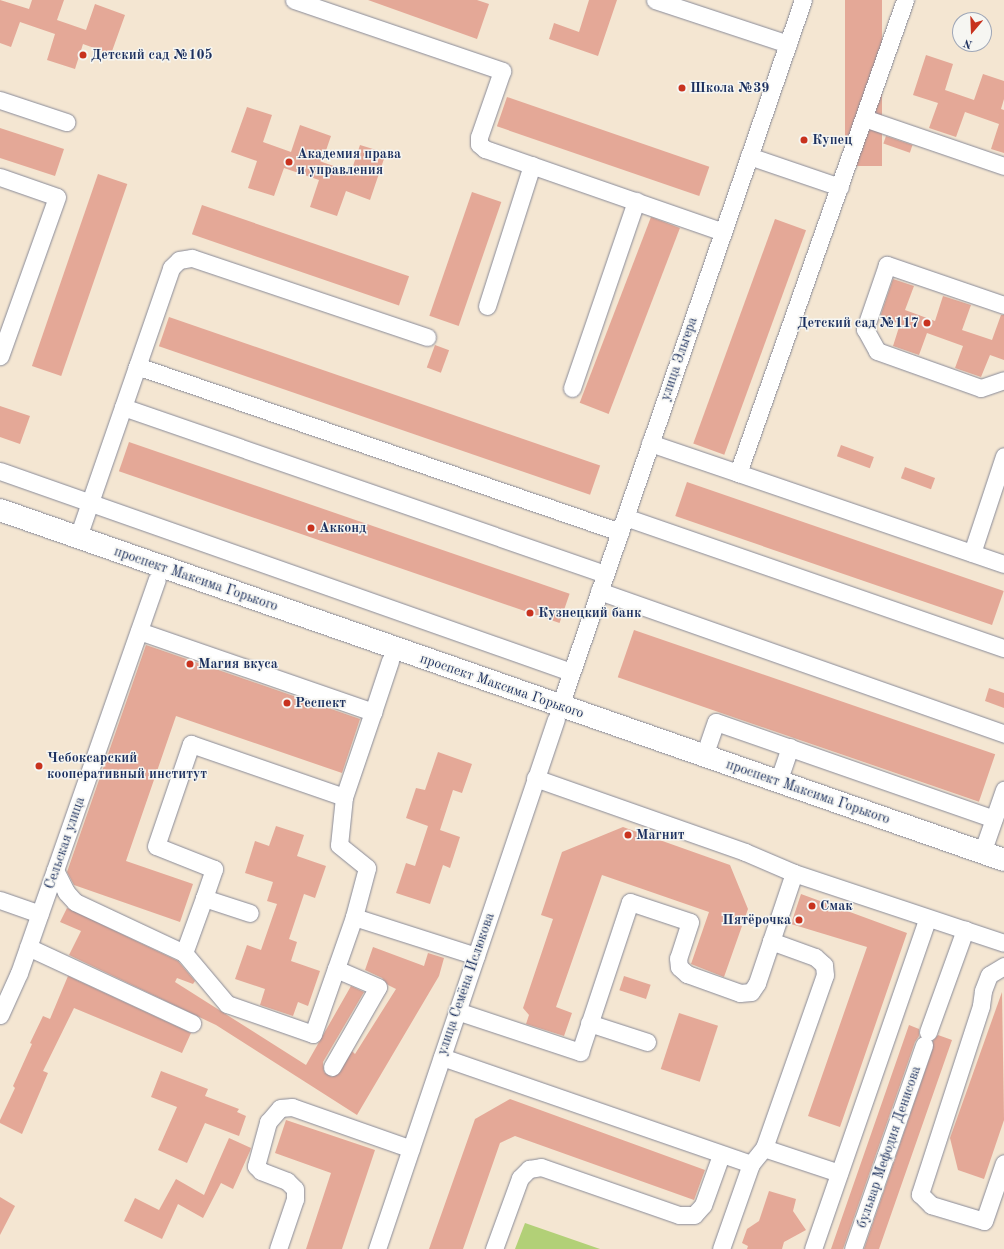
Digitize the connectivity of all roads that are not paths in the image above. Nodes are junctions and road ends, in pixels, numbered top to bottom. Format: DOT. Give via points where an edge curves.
graph roads {
  1 [pos="294,0"];
  2 [pos="655,0"];
  3 [pos="803,0"];
  4 [pos="905,0"];
  5 [pos="788,44"];
  6 [pos="0,100"];
  7 [pos="864,118"];
  8 [pos="66,122"];
  9 [pos="749,156"];
  10 [pos="532,165"];
  11 [pos="1004,166"];
  12 [pos="0,177"];
  13 [pos="840,187"];
  14 [pos="636,201"];
  15 [pos="723,232"];
  16 [pos="1004,305"];
  17 [pos="487,306"];
  18 [pos="428,337"];
  19 [pos="3,338"];
  20 [pos="0,356"];
  21 [pos="137,366"];
  22 [pos="1004,380"];
  23 [pos="572,388"];
  24 [pos="123,407"];
  25 [pos="650,443"];
  26 [pos="1004,456"];
  27 [pos="0,471"];
  28 [pos="738,473"];
  29 [pos="89,503"];
  30 [pos="0,510"];
  31 [pos="0,524"];
  32 [pos="622,525"];
  33 [pos="76,543"];
  34 [pos="972,553"];
  35 [pos="1004,564"];
  36 [pos="160,573"];
  37 [pos="605,574"];
  38 [pos="599,591"];
  39 [pos="139,631"];
  40 [pos="1004,648"];
  41 [pos="390,660"];
  42 [pos="571,672"];
  43 [pos="373,712"];
  44 [pos="558,712"];
  45 [pos="1004,734"];
  46 [pos="790,748"];
  47 [pos="704,756"];
  48 [pos="535,778"];
  49 [pos="778,782"];
  50 [pos="1004,790"];
  51 [pos="344,797"];
  52 [pos="994,819"];
  53 [pos="980,859"];
  54 [pos="1004,860"];
  55 [pos="55,870"];
  56 [pos="794,873"];
  57 [pos="1004,874"];
  58 [pos="204,898"];
  59 [pos="0,900"];
  60 [pos="250,913"];
  61 [pos="40,914"];
  62 [pos="354,917"];
  63 [pos="927,919"];
  64 [pos="965,930"];
  65 [pos="771,941"];
  66 [pos="1004,943"];
  67 [pos="28,947"];
  68 [pos="184,953"];
  69 [pos="476,956"];
  70 [pos="1004,966"];
  71 [pos="336,969"];
  72 [pos="457,1011"];
  73 [pos="0,1015"];
  74 [pos="192,1023"];
  75 [pos="589,1023"];
  76 [pos="647,1042"];
  77 [pos="442,1057"];
  78 [pos="332,1067"];
  79 [pos="764,1148"];
  80 [pos="410,1149"];
  81 [pos="721,1155"];
  82 [pos="1004,1163"];
  83 [pos="751,1164"];
  84 [pos="839,1173"];
  85 [pos="278,1249"];
  86 [pos="377,1249"];
  87 [pos="494,1249"];
  88 [pos="721,1249"];
  89 [pos="813,1249"];
  90 [pos="853,1249"];
  1 -- 10 [label="street" via="502,71 478,144"];
  2 -- 5 [label="street"];
  3 -- 5 [label="street, улица Эльгера"];
  4 -- 7 [label="street"];
  5 -- 9 [label="street, улица Эльгера"];
  6 -- 8 [label="street"];
  7 -- 11 [label="street"];
  7 -- 13 [label="street"];
  9 -- 13 [label="street"];
  9 -- 15 [label="street, улица Эльгера"];
  10 -- 14 [label="street"];
  10 -- 17 [label="street"];
  12 -- 19 [label="street" via="57,197"];
  13 -- 28 [label="street"];
  14 -- 15 [label="street"];
  14 -- 23 [label="street"];
  15 -- 25 [label="street, улица Эльгера"];
  16 -- 22 [label="street" via="887,265 865,329 877,351 981,388"];
  18 -- 21 [label="street" via="192,258 179,260 171,268"];
  19 -- 20 [label="street"];
  21 -- 24 [label="street"];
  21 -- 32 [label="street"];
  24 -- 29 [label="street"];
  24 -- 37 [label="street"];
  25 -- 28 [label="street"];
  25 -- 32 [label="street, улица Эльгера"];
  26 -- 34 [label="street"];
  27 -- 29 [label="street"];
  28 -- 34 [label="street"];
  29 -- 33 [label="street"];
  29 -- 42 [label="street"];
  30 -- 33 [label="main road, проспект Максима Горького"];
  31 -- 33 [label="main road, проспект Максима Горького"];
  32 -- 37 [label="street, улица Эльгера"];
  32 -- 40 [label="street"];
  33 -- 36 [label="main road, проспект Максима Горького"];
  34 -- 35 [label="street"];
  36 -- 39 [label="street, Сельская улица"];
  36 -- 41 [label="main road, проспект Максима Горького"];
  36 -- 44 [label="main road, проспект Максима Горького"];
  37 -- 38 [label="street, улица Эльгера"];
  38 -- 42 [label="street, улица Эльгера"];
  38 -- 45 [label="street"];
  39 -- 43 [label="street"];
  39 -- 55 [label="street, Сельская улица"];
  41 -- 43 [label="street"];
  41 -- 44 [label="main road, проспект Максима Горького"];
  42 -- 44 [label="street, улица Эльгера"];
  43 -- 51 [label="street"];
  44 -- 47 [label="main road, проспект Максима Горького"];
  44 -- 48 [label="street, улица Семёна Ислюкова"];
  44 -- 53 [label="main road, проспект Максима Горького"];
  46 -- 47 [label="street" via="716,722"];
  46 -- 49 [label="street"];
  46 -- 52 [label="street"];
  47 -- 49 [label="main road, проспект Максима Горького"];
  48 -- 56 [label="street" via="745,852"];
  48 -- 69 [label="street, улица Семёна Ислюкова"];
  49 -- 53 [label="main road, проспект Максима Горького"];
  50 -- 52 [label="street"];
  51 -- 58 [label="street" via="191,744 156,846 214,869"];
  51 -- 62 [label="street" via="339,846 366,868"];
  52 -- 53 [label="street"];
  53 -- 54 [label="main road, проспект Максима Горького"];
  53 -- 57 [label="main road, проспект Максима Горького"];
  55 -- 61 [label="street, Сельская улица"];
  55 -- 68 [label="street" via="66,892 75,902"];
  56 -- 63 [label="street"];
  56 -- 65 [label="street"];
  58 -- 60 [label="street"];
  58 -- 68 [label="street"];
  59 -- 61 [label="street"];
  61 -- 67 [label="street, Сельская улица"];
  62 -- 69 [label="street"];
  62 -- 71 [label="street"];
  63 -- 64 [label="street"];
  63 -- 84 [label="street"];
  64 -- 66 [label="street"];
  64 -- 90 [label="street, бульвар Мефодия Денисова"];
  65 -- 75 [label="street" via="757,983 751,992 740,993 687,974 679,966 678,958 690,922 630,902"];
  65 -- 79 [label="street" via="815,957 824,965 825,975"];
  67 -- 73 [label="street, Сельская улица"];
  67 -- 74 [label="street"];
  68 -- 71 [label="street" via="227,1004 313,1034"];
  69 -- 72 [label="street, улица Семёна Ислюкова"];
  70 -- 82 [label="street" via="989,975 920,1194 931,1205 984,1221"];
  71 -- 78 [label="street" via="378,987"];
  72 -- 75 [label="street" via="580,1052"];
  72 -- 77 [label="street, улица Семёна Ислюкова"];
  75 -- 76 [label="street"];
  77 -- 80 [label="street, улица Семёна Ислюкова"];
  77 -- 81 [label="street"];
  79 -- 83 [label="street"];
  79 -- 84 [label="street"];
  80 -- 85 [label="street" via="292,1107 280,1108 268,1122 256,1166 261,1171 287,1181 295,1189 295,1199"];
  80 -- 86 [label="street, улица Семёна Ислюкова"];
  81 -- 83 [label="street"];
  81 -- 87 [label="street" via="703,1205 694,1215 679,1215 542,1167 529,1169 520,1178"];
  83 -- 88 [label="street"];
  84 -- 89 [label="street"];
}
